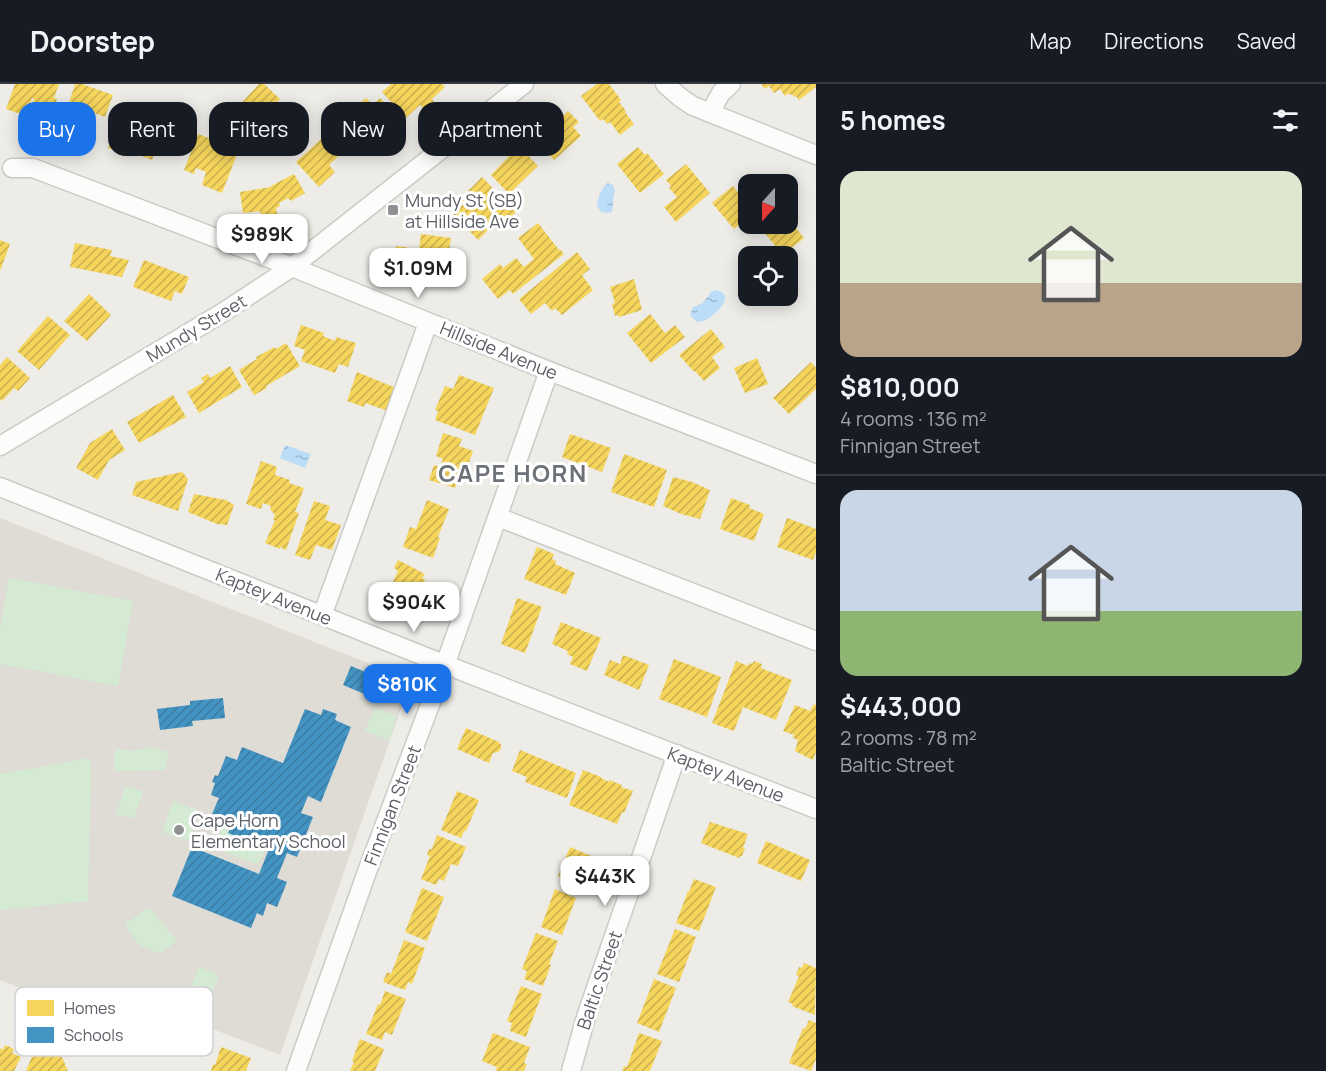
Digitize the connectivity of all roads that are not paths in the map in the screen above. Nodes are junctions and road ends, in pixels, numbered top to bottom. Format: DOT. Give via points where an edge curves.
graph roads {
  1 [pos="524,84"];
  2 [pos="664,84"];
  3 [pos="731,84"];
  4 [pos="710,113"];
  5 [pos="816,155"];
  6 [pos="12,168"];
  7 [pos="292,267"];
  8 [pos="429,323"];
  9 [pos="549,371"];
  10 [pos="0,446"];
  11 [pos="816,474"];
  12 [pos="0,488"];
  13 [pos="498,517"];
  14 [pos="322,616"];
  15 [pos="816,641"];
  16 [pos="446,665"];
  17 [pos="677,754"];
  18 [pos="816,809"];
  19 [pos="296,1071"];
  20 [pos="571,1071"];
  1 -- 7 [label="street, Mundy Street"];
  2 -- 4 [label="street"];
  3 -- 4 [label="street"];
  4 -- 5 [label="street"];
  6 -- 7 [label="street, Hillside Avenue" via="33,168"];
  7 -- 8 [label="street, Hillside Avenue"];
  7 -- 10 [label="street, Mundy Street"];
  8 -- 9 [label="street, Hillside Avenue"];
  8 -- 14 [label="street"];
  9 -- 11 [label="street, Hillside Avenue"];
  9 -- 13 [label="street, Finnigan Street"];
  12 -- 14 [label="street, Kaptey Avenue"];
  13 -- 15 [label="street"];
  13 -- 16 [label="street, Finnigan Street"];
  14 -- 16 [label="street, Kaptey Avenue"];
  16 -- 17 [label="street, Kaptey Avenue"];
  16 -- 19 [label="street, Finnigan Street"];
  17 -- 18 [label="street, Kaptey Avenue"];
  17 -- 20 [label="street, Baltic Street"];
}
